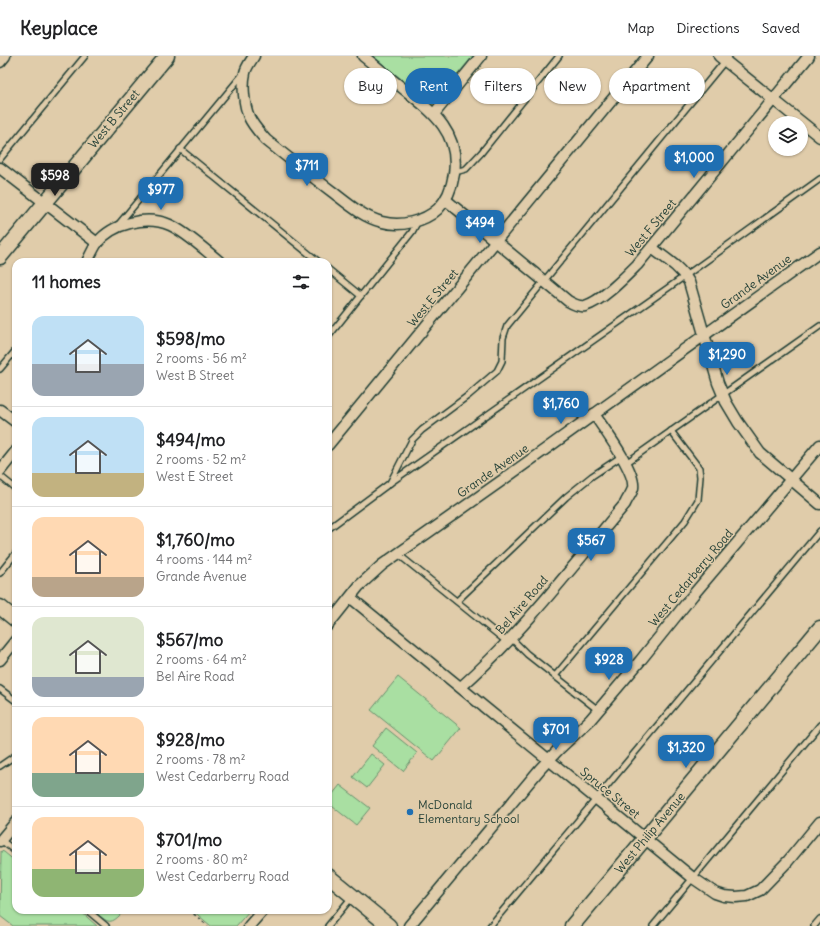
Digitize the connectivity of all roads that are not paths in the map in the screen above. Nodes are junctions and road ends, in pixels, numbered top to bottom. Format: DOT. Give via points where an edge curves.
graph roads {
  1 [pos="5,56"];
  2 [pos="85,56"];
  3 [pos="166,56"];
  4 [pos="254,56"];
  5 [pos="363,56"];
  6 [pos="481,56"];
  7 [pos="559,56"];
  8 [pos="648,56"];
  9 [pos="810,56"];
  10 [pos="724,58"];
  11 [pos="0,62"];
  12 [pos="245,72"];
  13 [pos="773,100"];
  14 [pos="434,114"];
  15 [pos="820,137"];
  16 [pos="180,149"];
  17 [pos="0,159"];
  18 [pos="0,168"];
  19 [pos="454,172"];
  20 [pos="820,179"];
  21 [pos="446,200"];
  22 [pos="44,202"];
  23 [pos="419,220"];
  24 [pos="114,230"];
  25 [pos="496,241"];
  26 [pos="97,243"];
  27 [pos="652,248"];
  28 [pos="820,252"];
  29 [pos="0,257"];
  30 [pos="89,258"];
  31 [pos="215,258"];
  32 [pos="314,258"];
  33 [pos="332,272"];
  34 [pos="685,276"];
  35 [pos="544,281"];
  36 [pos="361,296"];
  37 [pos="820,326"];
  38 [pos="332,332"];
  39 [pos="704,336"];
  40 [pos="12,355"];
  41 [pos="0,369"];
  42 [pos="723,395"];
  43 [pos="0,410"];
  44 [pos="594,414"];
  45 [pos="12,419"];
  46 [pos="671,431"];
  47 [pos="332,436"];
  48 [pos="820,444"];
  49 [pos="12,456"];
  50 [pos="624,459"];
  51 [pos="0,471"];
  52 [pos="0,476"];
  53 [pos="791,480"];
  54 [pos="390,484"];
  55 [pos="12,486"];
  56 [pos="820,504"];
  57 [pos="332,526"];
  58 [pos="820,531"];
  59 [pos="398,554"];
  60 [pos="12,558"];
  61 [pos="0,572"];
  62 [pos="351,598"];
  63 [pos="457,601"];
  64 [pos="0,607"];
  65 [pos="12,617"];
  66 [pos="332,620"];
  67 [pos="820,628"];
  68 [pos="509,640"];
  69 [pos="12,645"];
  70 [pos="0,660"];
  71 [pos="555,676"];
  72 [pos="461,687"];
  73 [pos="0,689"];
  74 [pos="12,698"];
  75 [pos="598,710"];
  76 [pos="820,725"];
  77 [pos="12,758"];
  78 [pos="549,759"];
  79 [pos="0,766"];
  80 [pos="597,798"];
  81 [pos="820,822"];
  82 [pos="12,827"];
  83 [pos="646,839"];
  84 [pos="0,841"];
  85 [pos="12,849"];
  86 [pos="693,878"];
  87 [pos="332,879"];
  88 [pos="352,896"];
  89 [pos="92,914"];
  90 [pos="260,914"];
  91 [pos="820,919"];
  92 [pos="106,926"];
  93 [pos="249,926"];
  94 [pos="328,926"];
  95 [pos="389,926"];
  96 [pos="409,926"];
  97 [pos="490,926"];
  98 [pos="572,926"];
  99 [pos="653,926"];
  100 [pos="814,926"];
  1 -- 11 [label="street"];
  2 -- 17 [label="lane"];
  3 -- 22 [label="main road, West B Street"];
  4 -- 12 [label="street"];
  5 -- 14 [label="street"];
  6 -- 14 [label="street"];
  7 -- 19 [label="lane" via="481,153 466,169"];
  8 -- 25 [label="street, West E Street"];
  9 -- 13 [label="street, West F Street"];
  10 -- 13 [label="street"];
  10 -- 35 [label="lane"];
  12 -- 16 [label="lane"];
  12 -- 23 [label="street" via="244,85 249,117 266,140 356,210 381,222 397,224"];
  13 -- 15 [label="street"];
  13 -- 27 [label="street, West F Street"];
  14 -- 19 [label="street" via="450,136 455,150"];
  16 -- 24 [label="lane"];
  16 -- 32 [label="lane"];
  18 -- 22 [label="street"];
  19 -- 21 [label="street" via="453,183"];
  20 -- 34 [label="lane"];
  21 -- 23 [label="street" via="437,210"];
  21 -- 25 [label="street"];
  22 -- 26 [label="street"];
  22 -- 29 [label="main road, West B Street"];
  23 -- 36 [label="lane"];
  24 -- 26 [label="street"];
  24 -- 31 [label="street" via="129,222 145,220 171,225"];
  25 -- 35 [label="street"];
  25 -- 47 [label="street, West E Street"];
  26 -- 30 [label="street"];
  27 -- 34 [label="street"];
  27 -- 35 [label="street, West F Street" via="613,288 585,306 568,301"];
  28 -- 39 [label="street, Grande Avenue"];
  33 -- 36 [label="lane"];
  34 -- 39 [label="street" via="689,282"];
  34 -- 54 [label="lane"];
  35 -- 54 [label="lane" via="507,326 502,338 502,361 497,371 412,440"];
  36 -- 38 [label="lane"];
  37 -- 42 [label="lane"];
  39 -- 42 [label="street"];
  39 -- 44 [label="street, Grande Avenue"];
  40 -- 41 [label="lane"];
  42 -- 46 [label="lane"];
  42 -- 53 [label="street" via="760,453"];
  43 -- 45 [label="street"];
  44 -- 50 [label="street, Bel Aire Road"];
  44 -- 59 [label="street, Grande Avenue"];
  46 -- 50 [label="lane"];
  46 -- 71 [label="lane" via="699,468 698,500 685,521"];
  48 -- 53 [label="street, West Cedarberry Road"];
  49 -- 51 [label="street"];
  50 -- 63 [label="lane" via="592,476 566,497"];
  50 -- 68 [label="street, Bel Aire Road" via="633,487 625,504"];
  52 -- 55 [label="lane"];
  53 -- 56 [label="street"];
  53 -- 75 [label="street, West Cedarberry Road"];
  54 -- 57 [label="lane"];
  58 -- 80 [label="lane"];
  59 -- 62 [label="street, Grande Avenue" via="359,586"];
  59 -- 63 [label="lane"];
  60 -- 61 [label="lane"];
  62 -- 66 [label="street, Grande Avenue"];
  62 -- 72 [label="street, Spruce Street"];
  63 -- 68 [label="lane"];
  64 -- 65 [label="main road"];
  67 -- 83 [label="main road, West Philip Avenue"];
  68 -- 71 [label="lane"];
  68 -- 72 [label="street, Bel Aire Road"];
  69 -- 70 [label="street"];
  71 -- 75 [label="lane"];
  72 -- 78 [label="street, Spruce Street"];
  73 -- 74 [label="lane"];
  75 -- 78 [label="street, West Cedarberry Road"];
  76 -- 86 [label="lane"];
  77 -- 79 [label="lane"];
  78 -- 80 [label="street, Spruce Street"];
  78 -- 96 [label="street, West Cedarberry Road"];
  80 -- 83 [label="street, Spruce Street"];
  80 -- 97 [label="lane"];
  81 -- 86 [label="street, Spruce Street" via="760,890 747,896 724,896"];
  82 -- 84 [label="street"];
  83 -- 86 [label="street, Spruce Street"];
  83 -- 98 [label="main road, West Philip Avenue"];
  84 -- 85 [label="lane"];
  86 -- 99 [label="lane"];
  87 -- 88 [label="main road"];
  88 -- 94 [label="lane"];
  88 -- 95 [label="main road"];
  89 -- 92 [label="lane"];
  90 -- 93 [label="street"];
  91 -- 100 [label="lane"];
}
